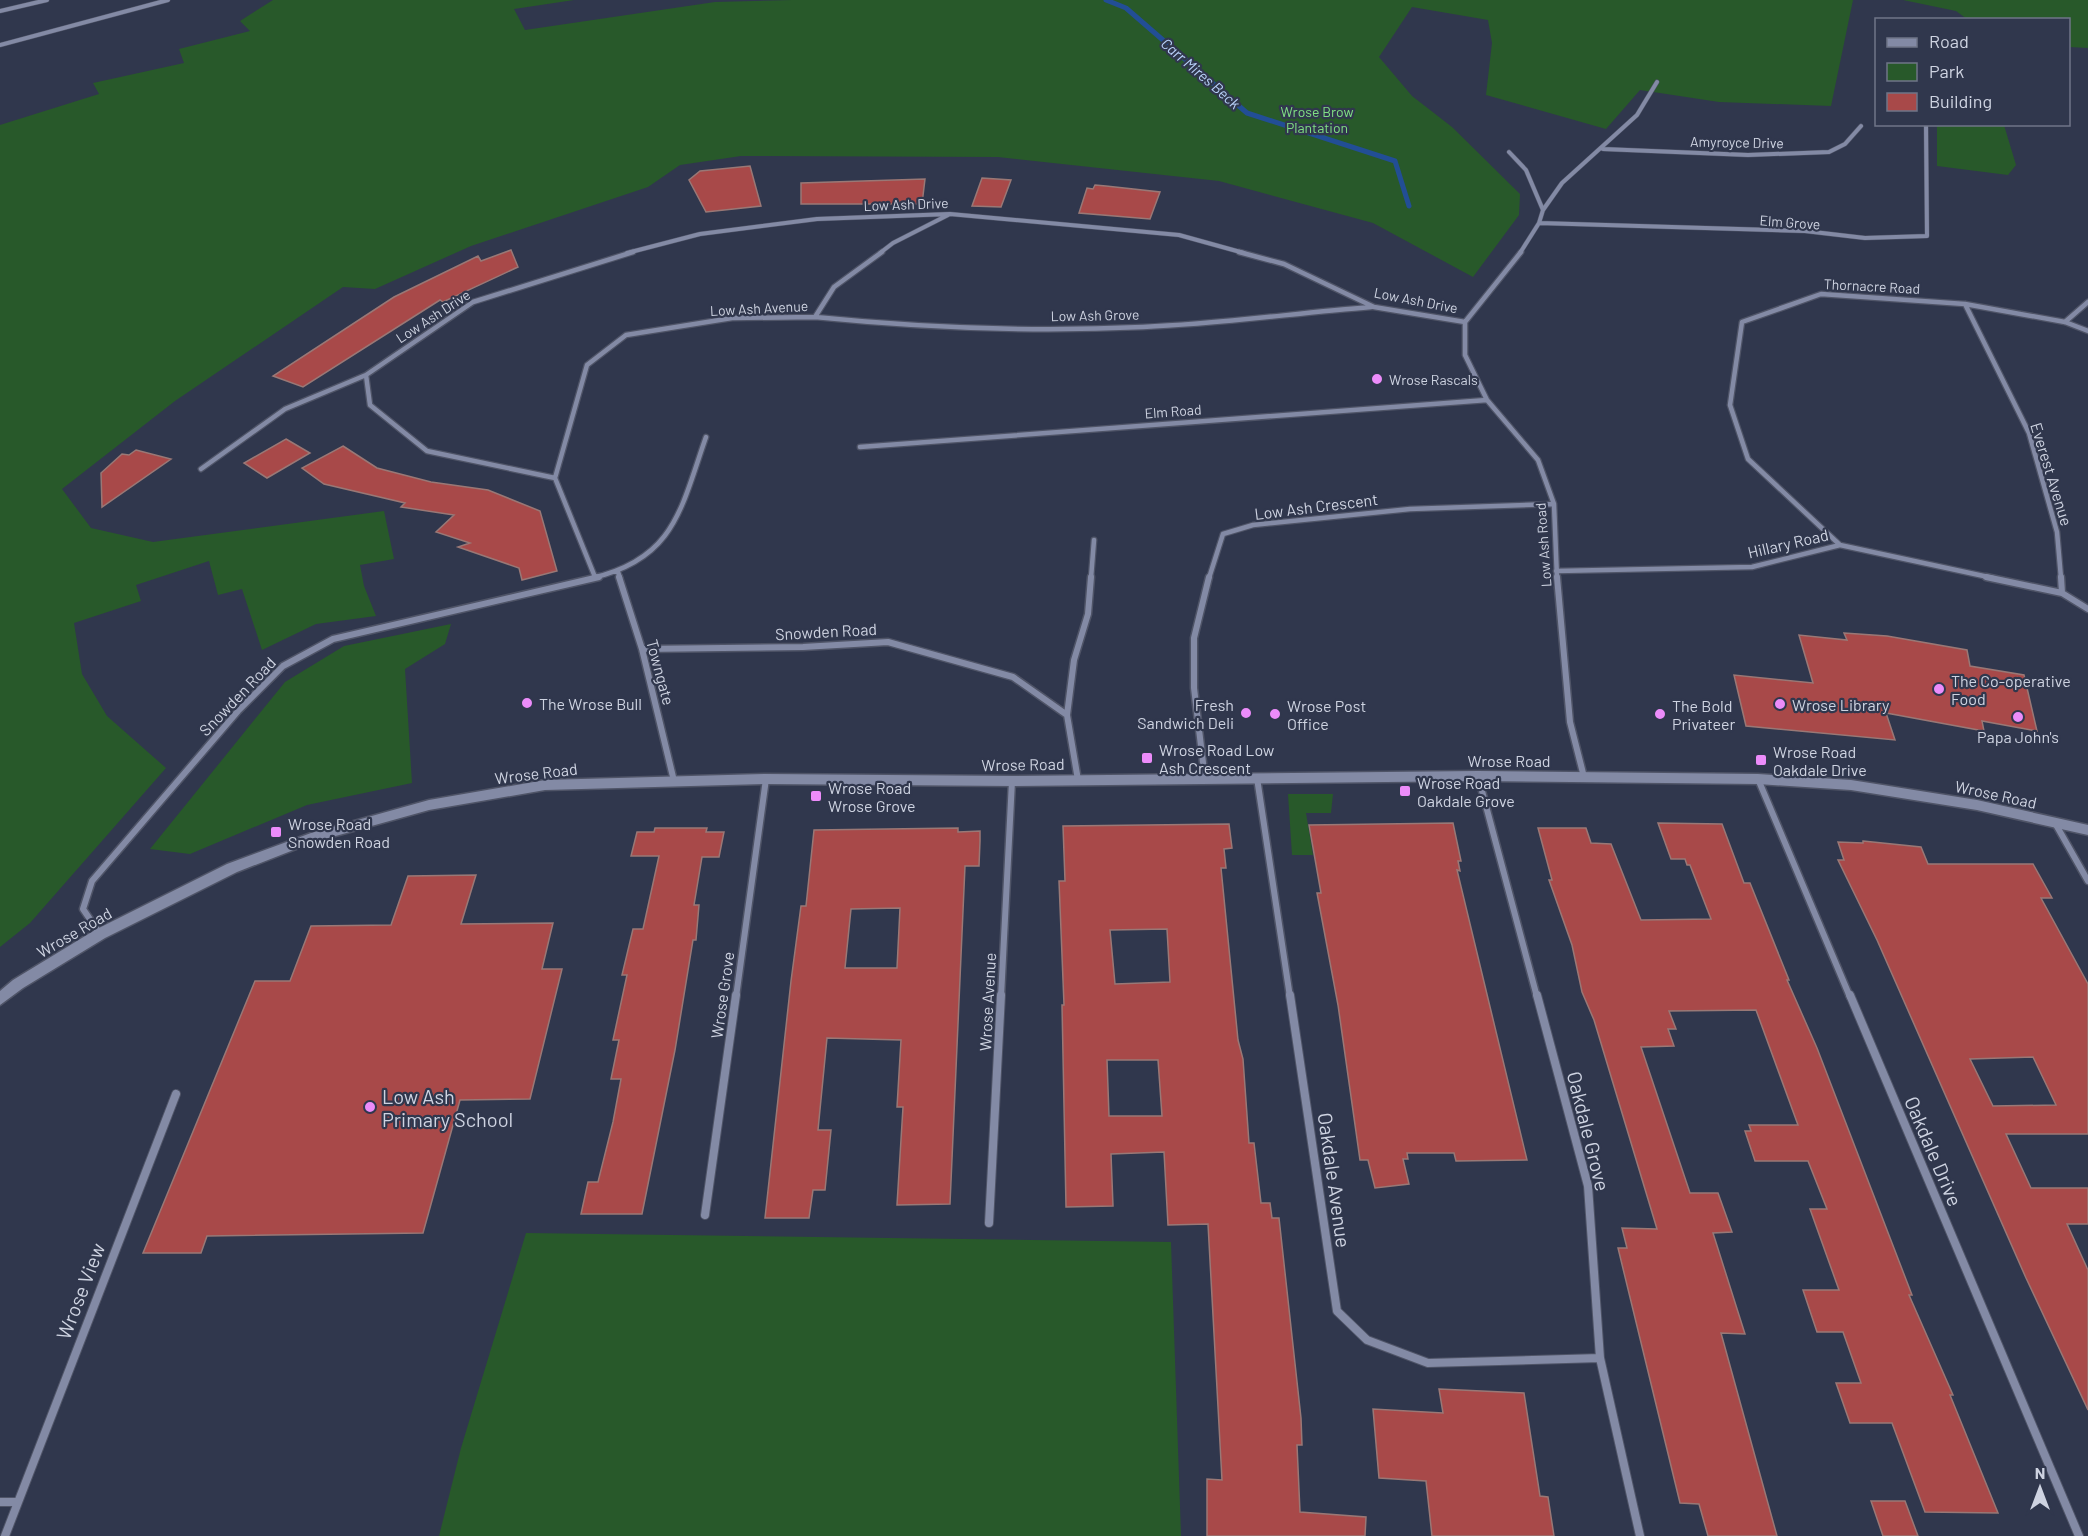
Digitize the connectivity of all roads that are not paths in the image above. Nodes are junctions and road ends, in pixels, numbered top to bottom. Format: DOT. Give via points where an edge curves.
graph roads {
  1 [pos="47,0"];
  2 [pos="168,0"];
  3 [pos="0,11"];
  4 [pos="0,45"];
  5 [pos="1657,82"];
  6 [pos="1861,126"];
  7 [pos="1926,126"];
  8 [pos="1603,149"];
  9 [pos="1509,152"];
  10 [pos="1543,210"];
  11 [pos="950,214"];
  12 [pos="1539,223"];
  13 [pos="2088,302"];
  14 [pos="1965,304"];
  15 [pos="1374,307"];
  16 [pos="815,317"];
  17 [pos="1465,322"];
  18 [pos="2065,322"];
  19 [pos="2088,331"];
  20 [pos="366,375"];
  21 [pos="1487,400"];
  22 [pos="706,436"];
  23 [pos="860,447"];
  24 [pos="201,469"];
  25 [pos="555,478"];
  26 [pos="1554,504"];
  27 [pos="1094,540"];
  28 [pos="1840,544"];
  29 [pos="1556,571"];
  30 [pos="618,572"];
  31 [pos="595,577"];
  32 [pos="2062,593"];
  33 [pos="2088,609"];
  34 [pos="642,649"];
  35 [pos="1067,715"];
  36 [pos="1478,776"];
  37 [pos="1584,777"];
  38 [pos="1257,778"];
  39 [pos="766,779"];
  40 [pos="1205,779"];
  41 [pos="1758,779"];
  42 [pos="1077,780"];
  43 [pos="674,781"];
  44 [pos="1012,782"];
  45 [pos="2055,823"];
  46 [pos="2088,830"];
  47 [pos="2088,880"];
  48 [pos="100,934"];
  49 [pos="0,999"];
  50 [pos="176,1094"];
  51 [pos="705,1215"];
  52 [pos="989,1223"];
  53 [pos="1600,1358"];
  54 [pos="0,1502"];
  55 [pos="18,1502"];
  56 [pos="5,1536"];
  57 [pos="1640,1536"];
  58 [pos="2079,1536"];
  1 -- 3 [label="street"];
  2 -- 4 [label="street"];
  5 -- 8 [label="street" via="1637,115"];
  6 -- 8 [label="street, Amyroyce Drive" via="1845,144 1829,152 1748,154"];
  7 -- 12 [label="street, Elm Grove" via="1927,236 1865,238 1805,231"];
  8 -- 10 [label="street" via="1563,183"];
  9 -- 10 [label="street" via="1526,170"];
  10 -- 12 [label="street"];
  11 -- 15 [label="street, Low Ash Drive" via="1179,235 1284,264"];
  11 -- 16 [label="street, Low Ash Avenue" via="892,243 834,286"];
  11 -- 20 [label="street, Low Ash Drive" via="817,219 700,234 596,261 473,302"];
  12 -- 17 [label="street"];
  13 -- 18 [label="street"];
  14 -- 18 [label="street, Thornacre Road"];
  14 -- 28 [label="street, Thornacre Road" via="1821,294 1742,322 1730,405 1748,459"];
  14 -- 32 [label="street, Everest Avenue" via="2029,433 2057,532"];
  15 -- 16 [label="street, Low Ash Grove" via="1145,327 979,329"];
  15 -- 17 [label="street, Low Ash Drive"];
  16 -- 25 [label="street, Low Ash Avenue" via="732,318 626,335 587,364"];
  17 -- 21 [label="street, Low Ash Road" via="1465,355"];
  18 -- 19 [label="street, Thornacre Road"];
  20 -- 24 [label="street, Low Ash Drive" via="285,408"];
  20 -- 25 [label="street" via="370,405 427,451"];
  21 -- 23 [label="street, Elm Road"];
  21 -- 26 [label="street, Low Ash Road" via="1538,460"];
  22 -- 30 [label="street, Snowden Road" via="664,539 647,555"];
  25 -- 31 [label="street"];
  26 -- 29 [label="street, Low Ash Road"];
  26 -- 40 [label="street, Low Ash Crescent" via="1410,508 1253,525 1223,534 1194,638 1194,688"];
  27 -- 35 [label="street" via="1088,614 1074,660"];
  28 -- 29 [label="street, Hillary Road" via="1752,567"];
  28 -- 32 [label="street, Hillary Road"];
  29 -- 37 [label="street, Low Ash Road" via="1570,722"];
  30 -- 31 [label="street, Snowden Road"];
  30 -- 34 [label="street, Towngate"];
  31 -- 48 [label="street, Snowden Road" via="333,639 283,666 238,711 92,881 83,909"];
  32 -- 33 [label="street, Hillary Road"];
  34 -- 35 [label="street, Snowden Road" via="888,642 1013,678"];
  34 -- 43 [label="street, Towngate"];
  35 -- 42 [label="street"];
  36 -- 37 [label="street, Wrose Road"];
  36 -- 38 [label="street, Wrose Road"];
  36 -- 53 [label="street, Oakdale Grove" via="1588,1186"];
  37 -- 41 [label="street, Wrose Road"];
  38 -- 40 [label="street, Wrose Road"];
  38 -- 53 [label="street, Oakdale Avenue" via="1337,1311 1367,1340 1428,1363"];
  39 -- 43 [label="street, Wrose Road"];
  39 -- 44 [label="street, Wrose Road"];
  39 -- 51 [label="street, Wrose Grove"];
  40 -- 42 [label="street, Wrose Road"];
  41 -- 45 [label="street, Wrose Road" via="1851,785 1977,805"];
  41 -- 58 [label="street, Oakdale Drive"];
  42 -- 44 [label="street, Wrose Road"];
  43 -- 48 [label="street, Wrose Road" via="545,785 429,805 311,838 232,868"];
  44 -- 52 [label="street, Wrose Avenue"];
  45 -- 46 [label="street, Wrose Road"];
  45 -- 47 [label="street"];
  48 -- 49 [label="street, Wrose Road"];
  50 -- 55 [label="street, Wrose View"];
  53 -- 57 [label="street, Oakdale Grove"];
  54 -- 55 [label="street"];
  55 -- 56 [label="street, Wrose View"];
}
